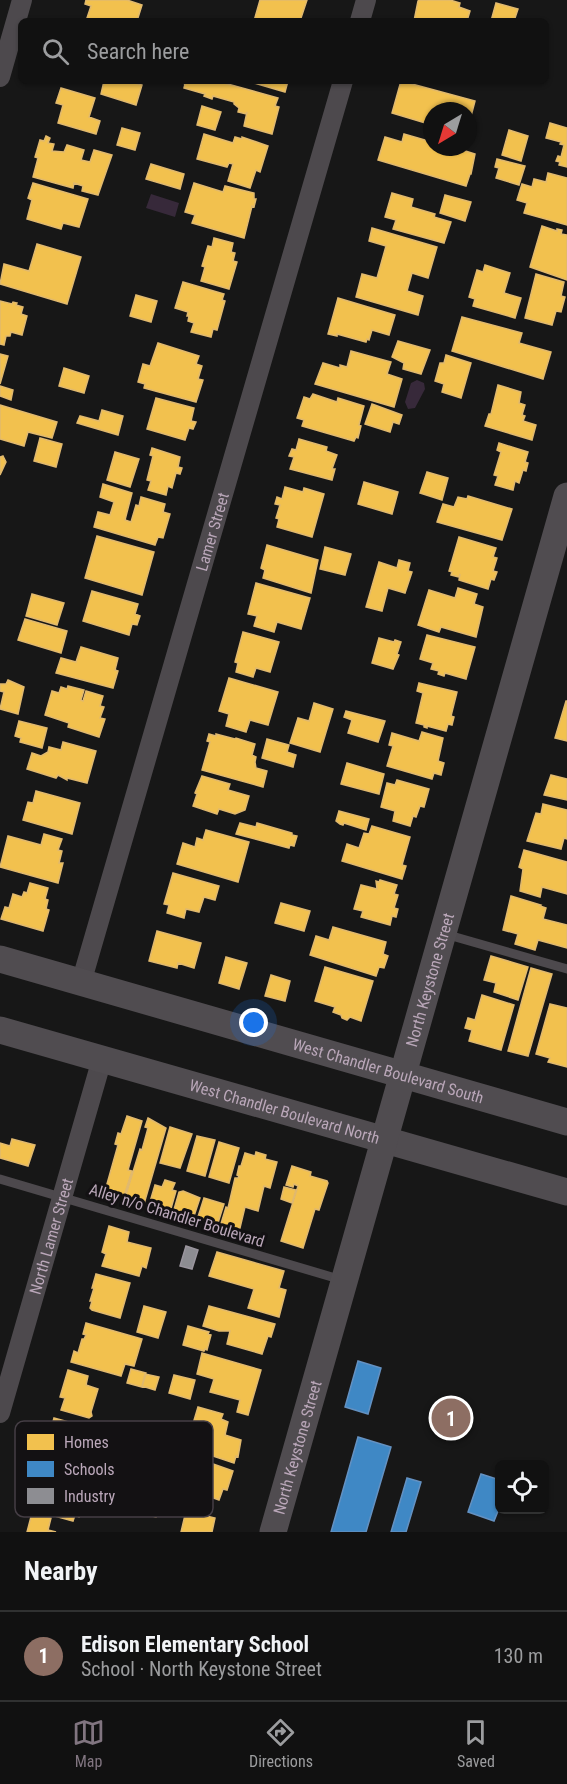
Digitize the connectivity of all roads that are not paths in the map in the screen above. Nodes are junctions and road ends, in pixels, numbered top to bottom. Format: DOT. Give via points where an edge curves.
graph roads {
  1 [pos="22,0"];
  2 [pos="366,0"];
  3 [pos="361,18"];
  4 [pos="0,77"];
  5 [pos="342,84"];
  6 [pos="567,496"];
  7 [pos="442,933"];
  8 [pos="0,958"];
  9 [pos="567,969"];
  10 [pos="81,983"];
  11 [pos="0,1030"];
  12 [pos="102,1059"];
  13 [pos="402,1076"];
  14 [pos="567,1122"];
  15 [pos="384,1139"];
  16 [pos="0,1179"];
  17 [pos="567,1192"];
  18 [pos="63,1197"];
  19 [pos="345,1281"];
  20 [pos="0,1413"];
  21 [pos="273,1532"];
  1 -- 4 [label="street"];
  2 -- 3 [label="street"];
  5 -- 10 [label="street, Lamer Street"];
  6 -- 7 [label="main road, North Keystone Street"];
  7 -- 9 [label="lane"];
  7 -- 13 [label="main road, North Keystone Street"];
  8 -- 10 [label="main road, West Chandler Boulevard South"];
  10 -- 13 [label="main road, West Chandler Boulevard South"];
  11 -- 12 [label="main road, West Chandler Boulevard North"];
  12 -- 15 [label="main road, West Chandler Boulevard North"];
  12 -- 18 [label="street, North Lamer Street"];
  13 -- 14 [label="main road, West Chandler Boulevard South"];
  13 -- 15 [label="main road, North Keystone Street"];
  15 -- 17 [label="main road, West Chandler Boulevard North"];
  15 -- 19 [label="main road, North Keystone Street"];
  16 -- 18 [label="lane, Alley n/o Chandler Boulevard"];
  18 -- 19 [label="lane, Alley n/o Chandler Boulevard"];
  18 -- 20 [label="street, North Lamer Street"];
  19 -- 21 [label="main road, North Keystone Street"];
}
